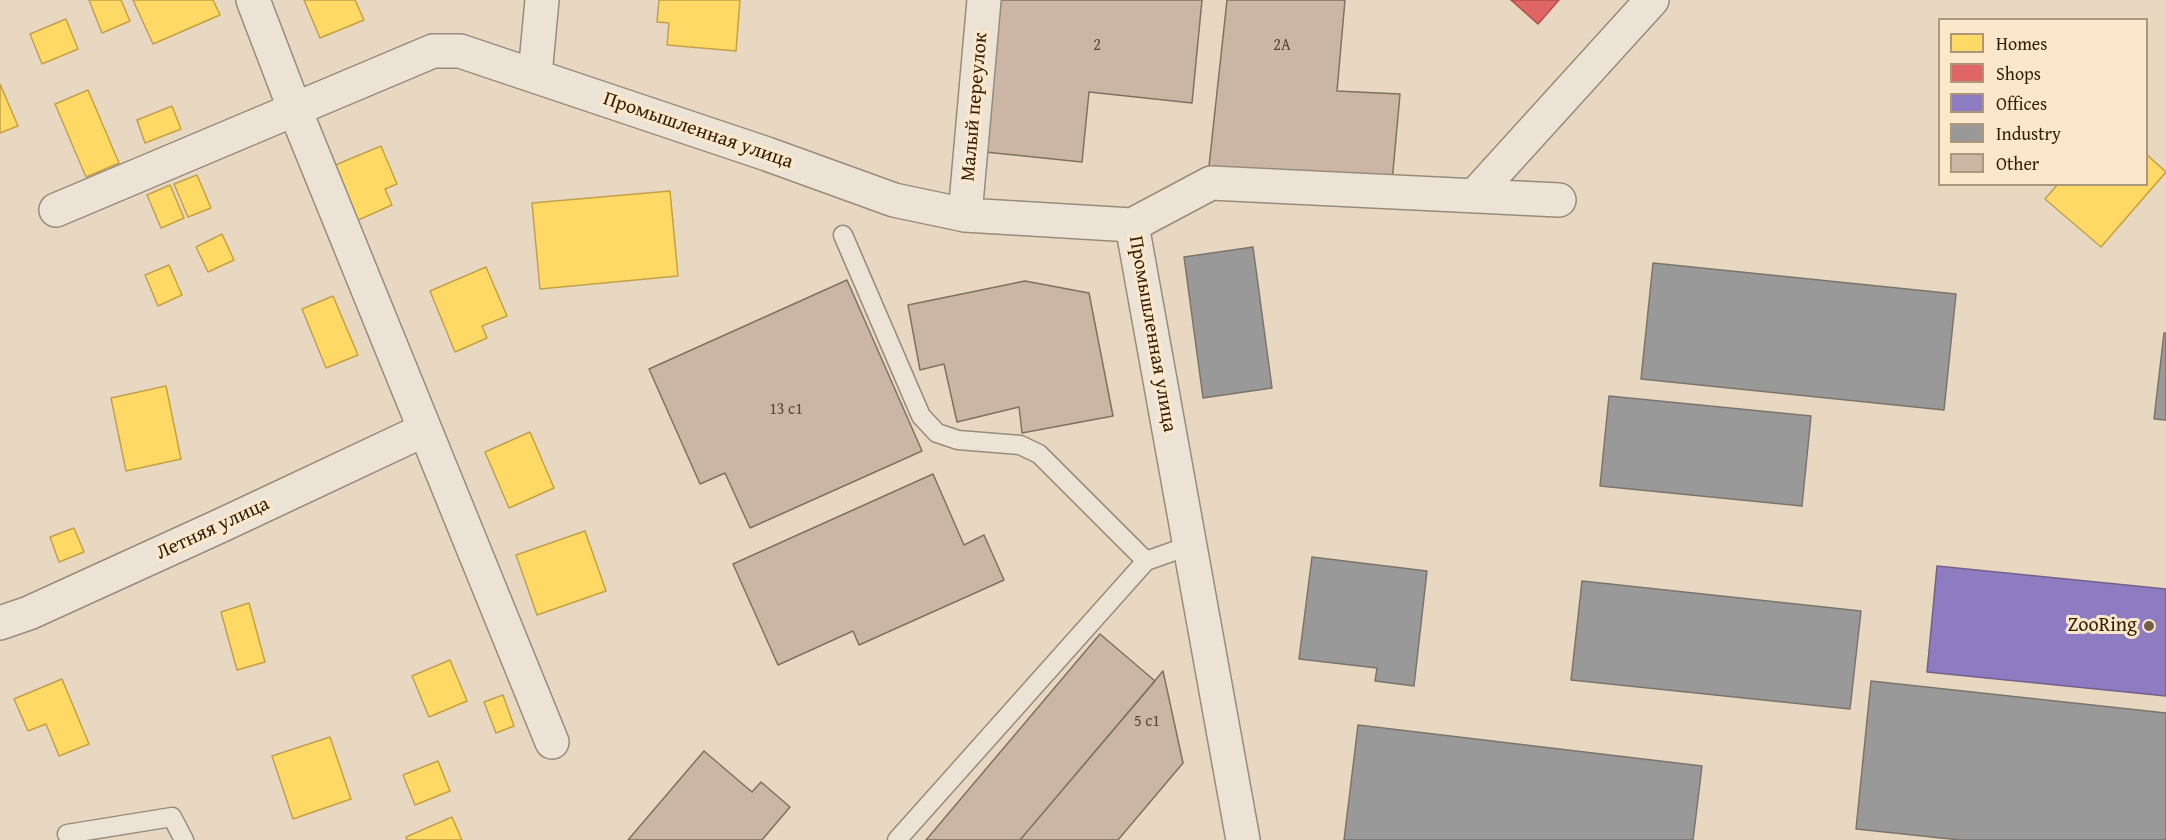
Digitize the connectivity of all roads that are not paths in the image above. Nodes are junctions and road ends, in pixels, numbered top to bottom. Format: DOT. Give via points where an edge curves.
graph roads {
  1 [pos="253,0"];
  2 [pos="542,0"];
  3 [pos="984,0"];
  4 [pos="1652,0"];
  5 [pos="535,75"];
  6 [pos="295,110"];
  7 [pos="1474,196"];
  8 [pos="1559,200"];
  9 [pos="56,210"];
  10 [pos="965,215"];
  11 [pos="1132,225"];
  12 [pos="843,235"];
  13 [pos="424,430"];
  14 [pos="1191,545"];
  15 [pos="1146,561"];
  16 [pos="0,623"];
  17 [pos="552,742"];
  18 [pos="67,834"];
  19 [pos="184,840"];
  20 [pos="897,840"];
  21 [pos="1243,840"];
  1 -- 6 [label="street"];
  2 -- 5 [label="street"];
  3 -- 10 [label="street, Малый переулок"];
  4 -- 7 [label="street"];
  5 -- 6 [label="street, Промышленная улица" via="460,51 433,51"];
  5 -- 10 [label="street, Промышленная улица" via="894,200"];
  6 -- 9 [label="street, Промышленная улица"];
  6 -- 13 [label="street"];
  7 -- 8 [label="street"];
  7 -- 11 [label="street" via="1210,183"];
  10 -- 11 [label="street, Промышленная улица"];
  11 -- 14 [label="street, Промышленная улица"];
  12 -- 15 [label="lane" via="921,416 938,433 958,440 1020,445 1038,454"];
  13 -- 16 [label="street, Летняя улица"];
  13 -- 17 [label="street"];
  14 -- 15 [label="lane"];
  14 -- 21 [label="street, Промышленная улица"];
  15 -- 20 [label="lane"];
  18 -- 19 [label="lane" via="172,817"];
}
